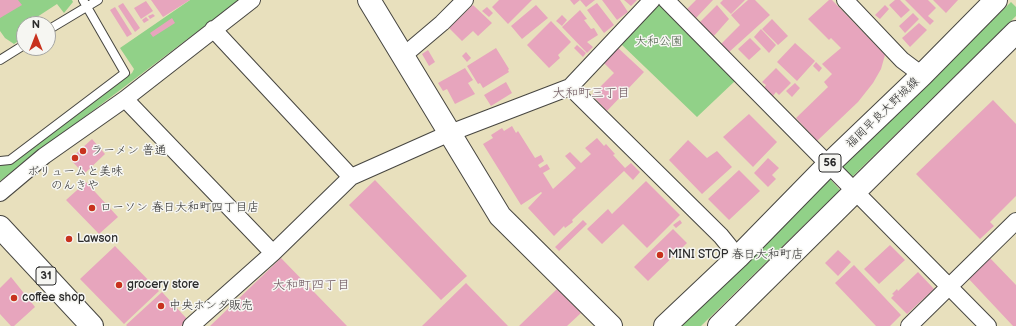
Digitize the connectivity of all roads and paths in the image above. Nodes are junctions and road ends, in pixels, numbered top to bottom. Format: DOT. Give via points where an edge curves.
graph roads {
  1 [pos="98,0"];
  2 [pos="252,0"];
  3 [pos="369,0"];
  4 [pos="465,0"];
  5 [pos="652,0"];
  6 [pos="666,0"];
  7 [pos="845,0"];
  8 [pos="996,0"];
  9 [pos="85,3"];
  10 [pos="56,24"];
  11 [pos="213,29"];
  12 [pos="1016,32"];
  13 [pos="16,50"];
  14 [pos="403,56"];
  15 [pos="0,60"];
  16 [pos="922,75"];
  17 [pos="570,87"];
  18 [pos="125,99"];
  19 [pos="450,133"];
  20 [pos="0,161"];
  21 [pos="828,165"];
  22 [pos="351,176"];
  23 [pos="854,191"];
  24 [pos="0,192"];
  25 [pos="1016,221"];
  26 [pos="0,227"];
  27 [pos="273,253"];
  28 [pos="738,257"];
  29 [pos="949,287"];
  30 [pos="92,326"];
  31 [pos="191,326"];
  32 [pos="611,326"];
  33 [pos="665,326"];
  34 [pos="719,326"];
  35 [pos="909,326"];
  36 [pos="988,326"];
  1 -- 9 [label="lane"];
  2 -- 11 [label="street"];
  3 -- 14 [label="main road"];
  4 -- 14 [label="street"];
  5 -- 17 [label="street"];
  6 -- 21 [label="street"];
  7 -- 16 [label="street" via="902,60"];
  8 -- 16 [label="main road, 福岡早良大野城線 / 56"];
  9 -- 10 [label="lane"];
  9 -- 20 [label="lane" via="125,73 10,160"];
  11 -- 18 [label="street"];
  11 -- 22 [label="street"];
  12 -- 23 [label="main road"];
  13 -- 15 [label="lane"];
  14 -- 19 [label="main road"];
  16 -- 21 [label="main road, 福岡早良大野城線 / 56"];
  17 -- 19 [label="street"];
  17 -- 28 [label="street" via="721,236"];
  18 -- 24 [label="street" via="44,156"];
  18 -- 27 [label="street"];
  19 -- 22 [label="street"];
  19 -- 32 [label="main road" via="500,216"];
  21 -- 23 [label="street"];
  21 -- 28 [label="main road, 福岡早良大野城線 / 56"];
  22 -- 27 [label="street"];
  23 -- 29 [label="street"];
  23 -- 34 [label="main road"];
  25 -- 29 [label="street"];
  26 -- 30 [label="main road, 31"];
  27 -- 31 [label="street"];
  28 -- 33 [label="main road, 福岡早良大野城線 / 56"];
  29 -- 35 [label="street"];
  29 -- 36 [label="street"];
}
